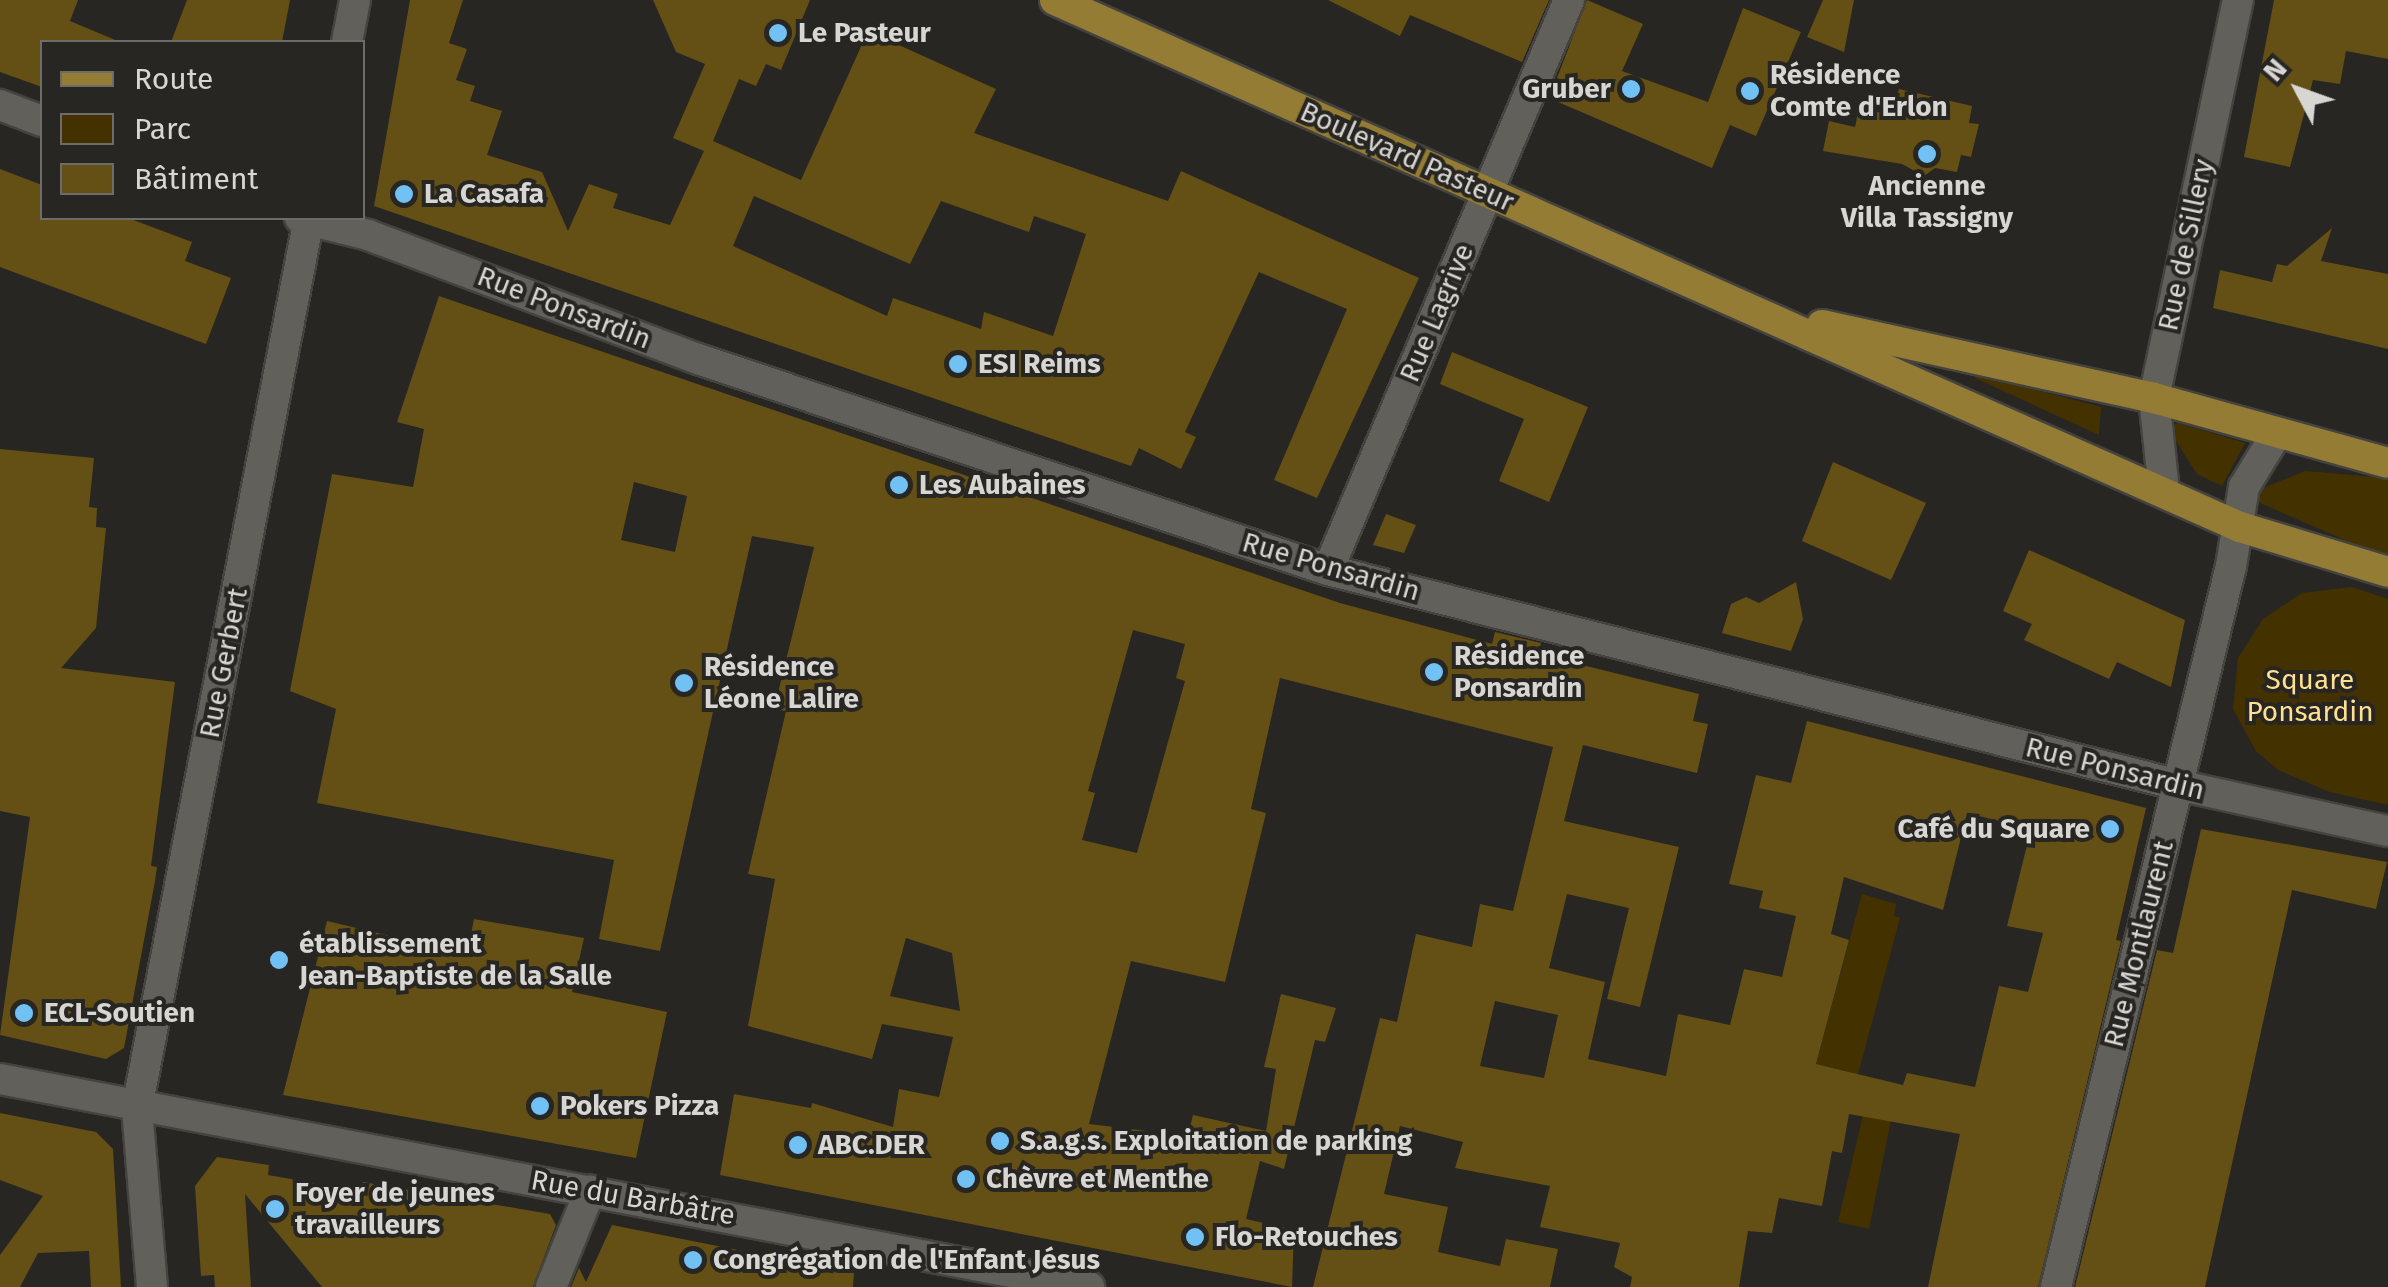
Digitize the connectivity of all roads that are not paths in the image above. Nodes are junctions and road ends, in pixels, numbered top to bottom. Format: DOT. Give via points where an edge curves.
graph roads {
  1 [pos="355,0"];
  2 [pos="1055,0"];
  3 [pos="1569,0"];
  4 [pos="2238,0"];
  5 [pos="346,40"];
  6 [pos="0,105"];
  7 [pos="40,120"];
  8 [pos="1487,194"];
  9 [pos="306,220"];
  10 [pos="313,220"];
  11 [pos="1761,312"];
  12 [pos="2154,398"];
  13 [pos="2278,432"];
  14 [pos="2388,463"];
  15 [pos="2164,490"];
  16 [pos="2240,528"];
  17 [pos="1328,570"];
  18 [pos="2383,574"];
  19 [pos="2178,785"];
  20 [pos="2388,831"];
  21 [pos="0,1079"];
  22 [pos="137,1108"];
  23 [pos="590,1190"];
  24 [pos="152,1287"];
  25 [pos="551,1287"];
  26 [pos="1089,1287"];
  27 [pos="2056,1287"];
  1 -- 5 [label="street"];
  2 -- 8 [label="main road, Boulevard Pasteur"];
  3 -- 8 [label="street, Rue Lagrive"];
  4 -- 12 [label="street, Rue de Sillery"];
  6 -- 7 [label="street"];
  8 -- 11 [label="main road, Boulevard Pasteur"];
  8 -- 17 [label="street, Rue Lagrive"];
  9 -- 22 [label="street, Rue Gerbert"];
  10 -- 17 [label="street, Rue Ponsardin" via="698,359"];
  11 -- 12 [label="main road, Boulevard Pasteur"];
  11 -- 15 [label="main road, Boulevard Pasteur"];
  12 -- 13 [label="main road, Boulevard Pasteur"];
  12 -- 15 [label="street, Rue de Sillery"];
  13 -- 14 [label="main road, Boulevard Pasteur"];
  13 -- 16 [label="street, Rue Montlaurent" via="2244,486"];
  15 -- 16 [label="main road, Boulevard Pasteur"];
  16 -- 18 [label="main road, Boulevard Pasteur"];
  16 -- 19 [label="street, Rue Montlaurent"];
  17 -- 19 [label="street, Rue Ponsardin"];
  19 -- 20 [label="street, Rue Ponsardin"];
  19 -- 27 [label="street, Rue Montlaurent"];
  21 -- 22 [label="street, Rue du Barbâtre"];
  22 -- 23 [label="street, Rue du Barbâtre"];
  22 -- 24 [label="street, Rue Gerbert"];
  23 -- 25 [label="street"];
  23 -- 26 [label="street, Rue du Barbâtre"];
}
